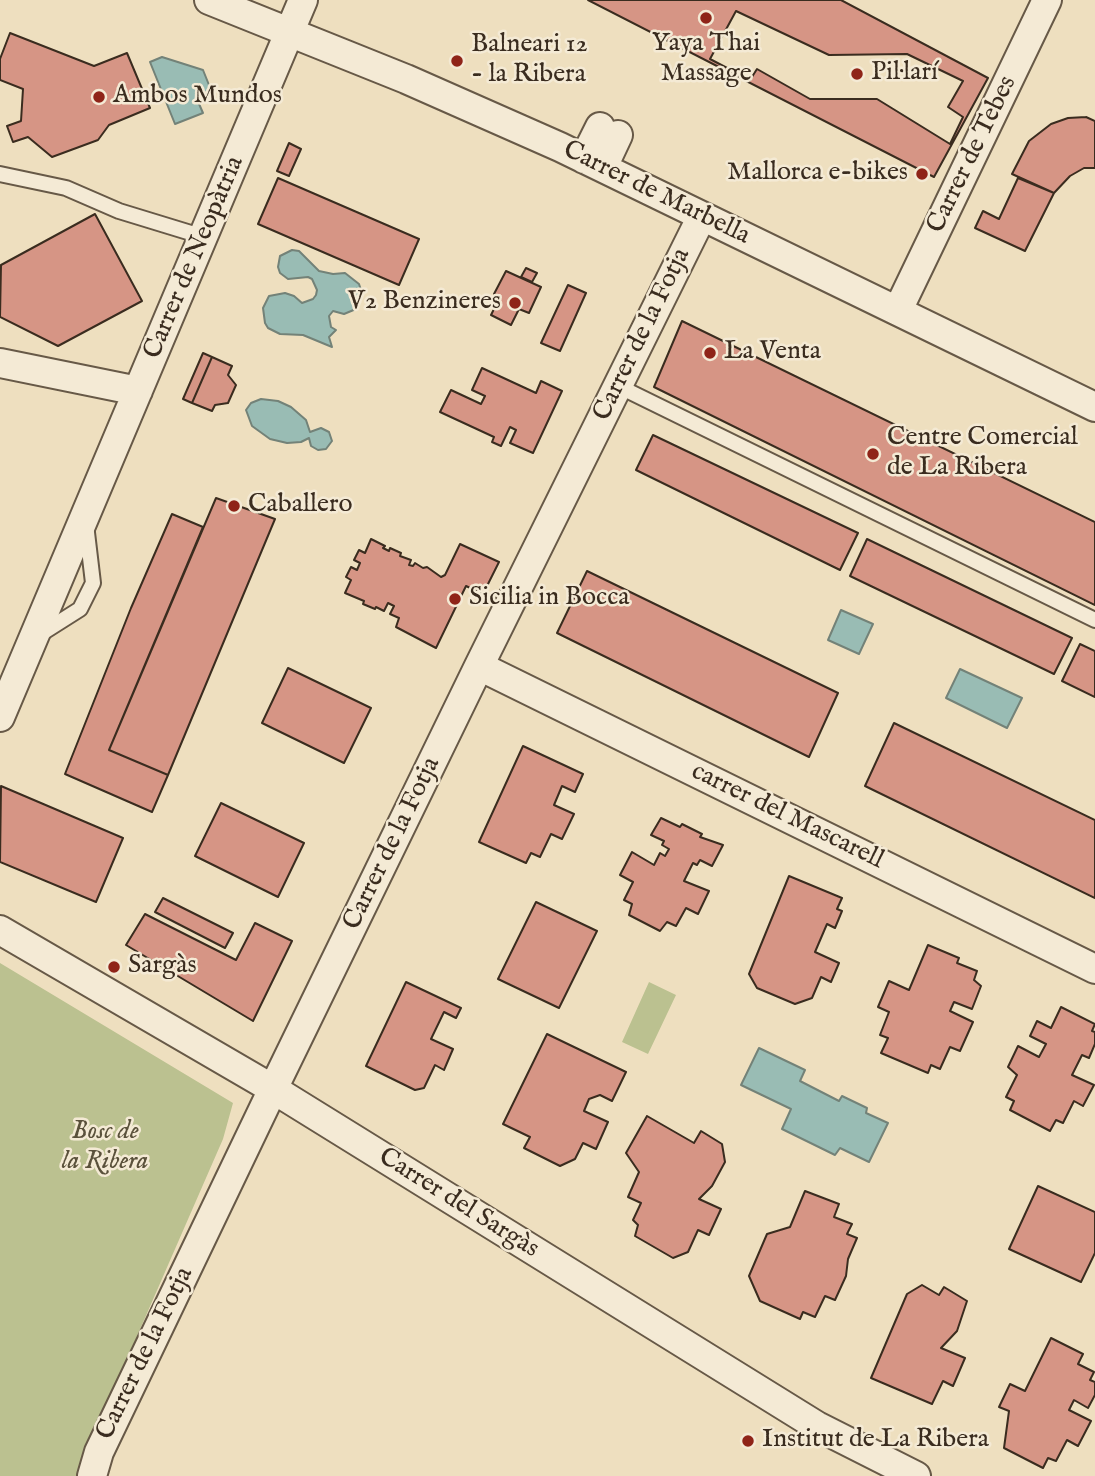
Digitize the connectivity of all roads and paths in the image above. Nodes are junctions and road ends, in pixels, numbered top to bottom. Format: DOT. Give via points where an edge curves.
graph roads {
  1 [pos="209,0"];
  2 [pos="303,0"];
  3 [pos="1047,0"];
  4 [pos="289,33"];
  5 [pos="609,131"];
  6 [pos="594,163"];
  7 [pos="0,174"];
  8 [pos="702,216"];
  9 [pos="204,237"];
  10 [pos="898,310"];
  11 [pos="0,363"];
  12 [pos="618,386"];
  13 [pos="138,391"];
  14 [pos="1095,407"];
  15 [pos="1095,620"];
  16 [pos="479,666"];
  17 [pos="0,717"];
  18 [pos="0,930"];
  19 [pos="1095,969"];
  20 [pos="273,1089"];
  21 [pos="92,1476"];
  22 [pos="916,1476"];
  1 -- 4 [label="street, Carrer de Marbella"];
  2 -- 4 [label="street, Carrer de Neopàtria"];
  3 -- 10 [label="street, Carrer de Tebes" via="929,220"];
  4 -- 6 [label="street, Carrer de Marbella" via="406,79"];
  4 -- 9 [label="street, Carrer de Neopàtria"];
  5 -- 6 [label="street"];
  6 -- 8 [label="street, Carrer de Marbella"];
  7 -- 9 [label="lane" via="66,188 119,211"];
  8 -- 10 [label="street, Carrer de Marbella"];
  8 -- 12 [label="street, Carrer de la Fotja"];
  9 -- 13 [label="street, Carrer de Neopàtria"];
  10 -- 14 [label="street, Carrer de Marbella"];
  11 -- 13 [label="street"];
  12 -- 15 [label="lane"];
  12 -- 16 [label="street, Carrer de la Fotja"];
  13 -- 17 [label="street, Carrer de Neopàtria"];
  16 -- 19 [label="street, carrer del Mascarell"];
  16 -- 20 [label="street, Carrer de la Fotja"];
  18 -- 20 [label="street, Carrer del Sargàs"];
  20 -- 21 [label="street, Carrer de la Fotja" via="99,1452"];
  20 -- 22 [label="street, Carrer del Sargàs" via="817,1426"];
}
